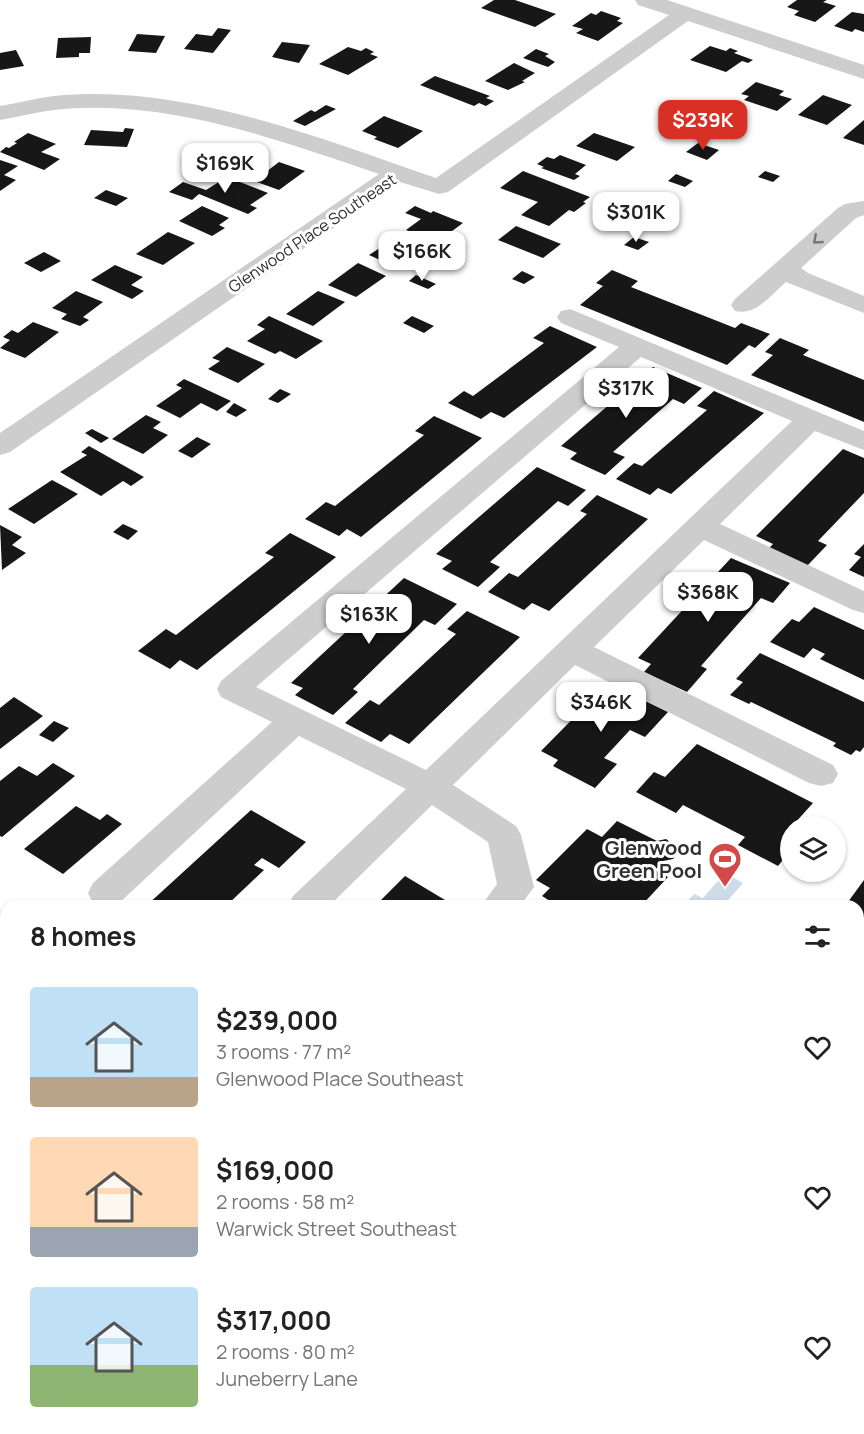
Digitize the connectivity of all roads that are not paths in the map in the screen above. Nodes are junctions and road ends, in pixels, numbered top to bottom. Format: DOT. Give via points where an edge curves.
graph roads {
  1 [pos="646,0"];
  2 [pos="685,13"];
  3 [pos="864,72"];
  4 [pos="0,113"];
  5 [pos="397,173"];
  6 [pos="864,208"];
  7 [pos="788,266"];
  8 [pos="744,305"];
  9 [pos="864,305"];
  10 [pos="570,317"];
  11 [pos="638,345"];
  12 [pos="811,419"];
  13 [pos="6,436"];
  14 [pos="864,441"];
  15 [pos="700,526"];
  16 [pos="864,603"];
  17 [pos="572,650"];
  18 [pos="296,720"];
  19 [pos="821,774"];
  20 [pos="431,787"];
  21 [pos="106,893"];
  22 [pos="312,900"];
  23 [pos="504,900"];
  1 -- 2 [label="street"];
  2 -- 3 [label="street"];
  2 -- 5 [label="street, Glenwood Place Southeast" via="439,187"];
  4 -- 5 [label="street" via="30,105 93,100 192,111 261,128"];
  5 -- 13 [label="street, Glenwood Place Southeast"];
  6 -- 7 [label="street, one-way" via="847,213"];
  7 -- 8 [label="street"];
  7 -- 9 [label="street" via="799,279"];
  10 -- 11 [label="street"];
  11 -- 12 [label="street"];
  11 -- 18 [label="street" via="233,689"];
  12 -- 14 [label="street"];
  12 -- 15 [label="street"];
  15 -- 16 [label="street"];
  15 -- 17 [label="street"];
  17 -- 19 [label="street"];
  17 -- 20 [label="street"];
  18 -- 20 [label="street"];
  18 -- 21 [label="street"];
  20 -- 22 [label="street"];
  20 -- 23 [label="street" via="504,835 516,887"];
}
